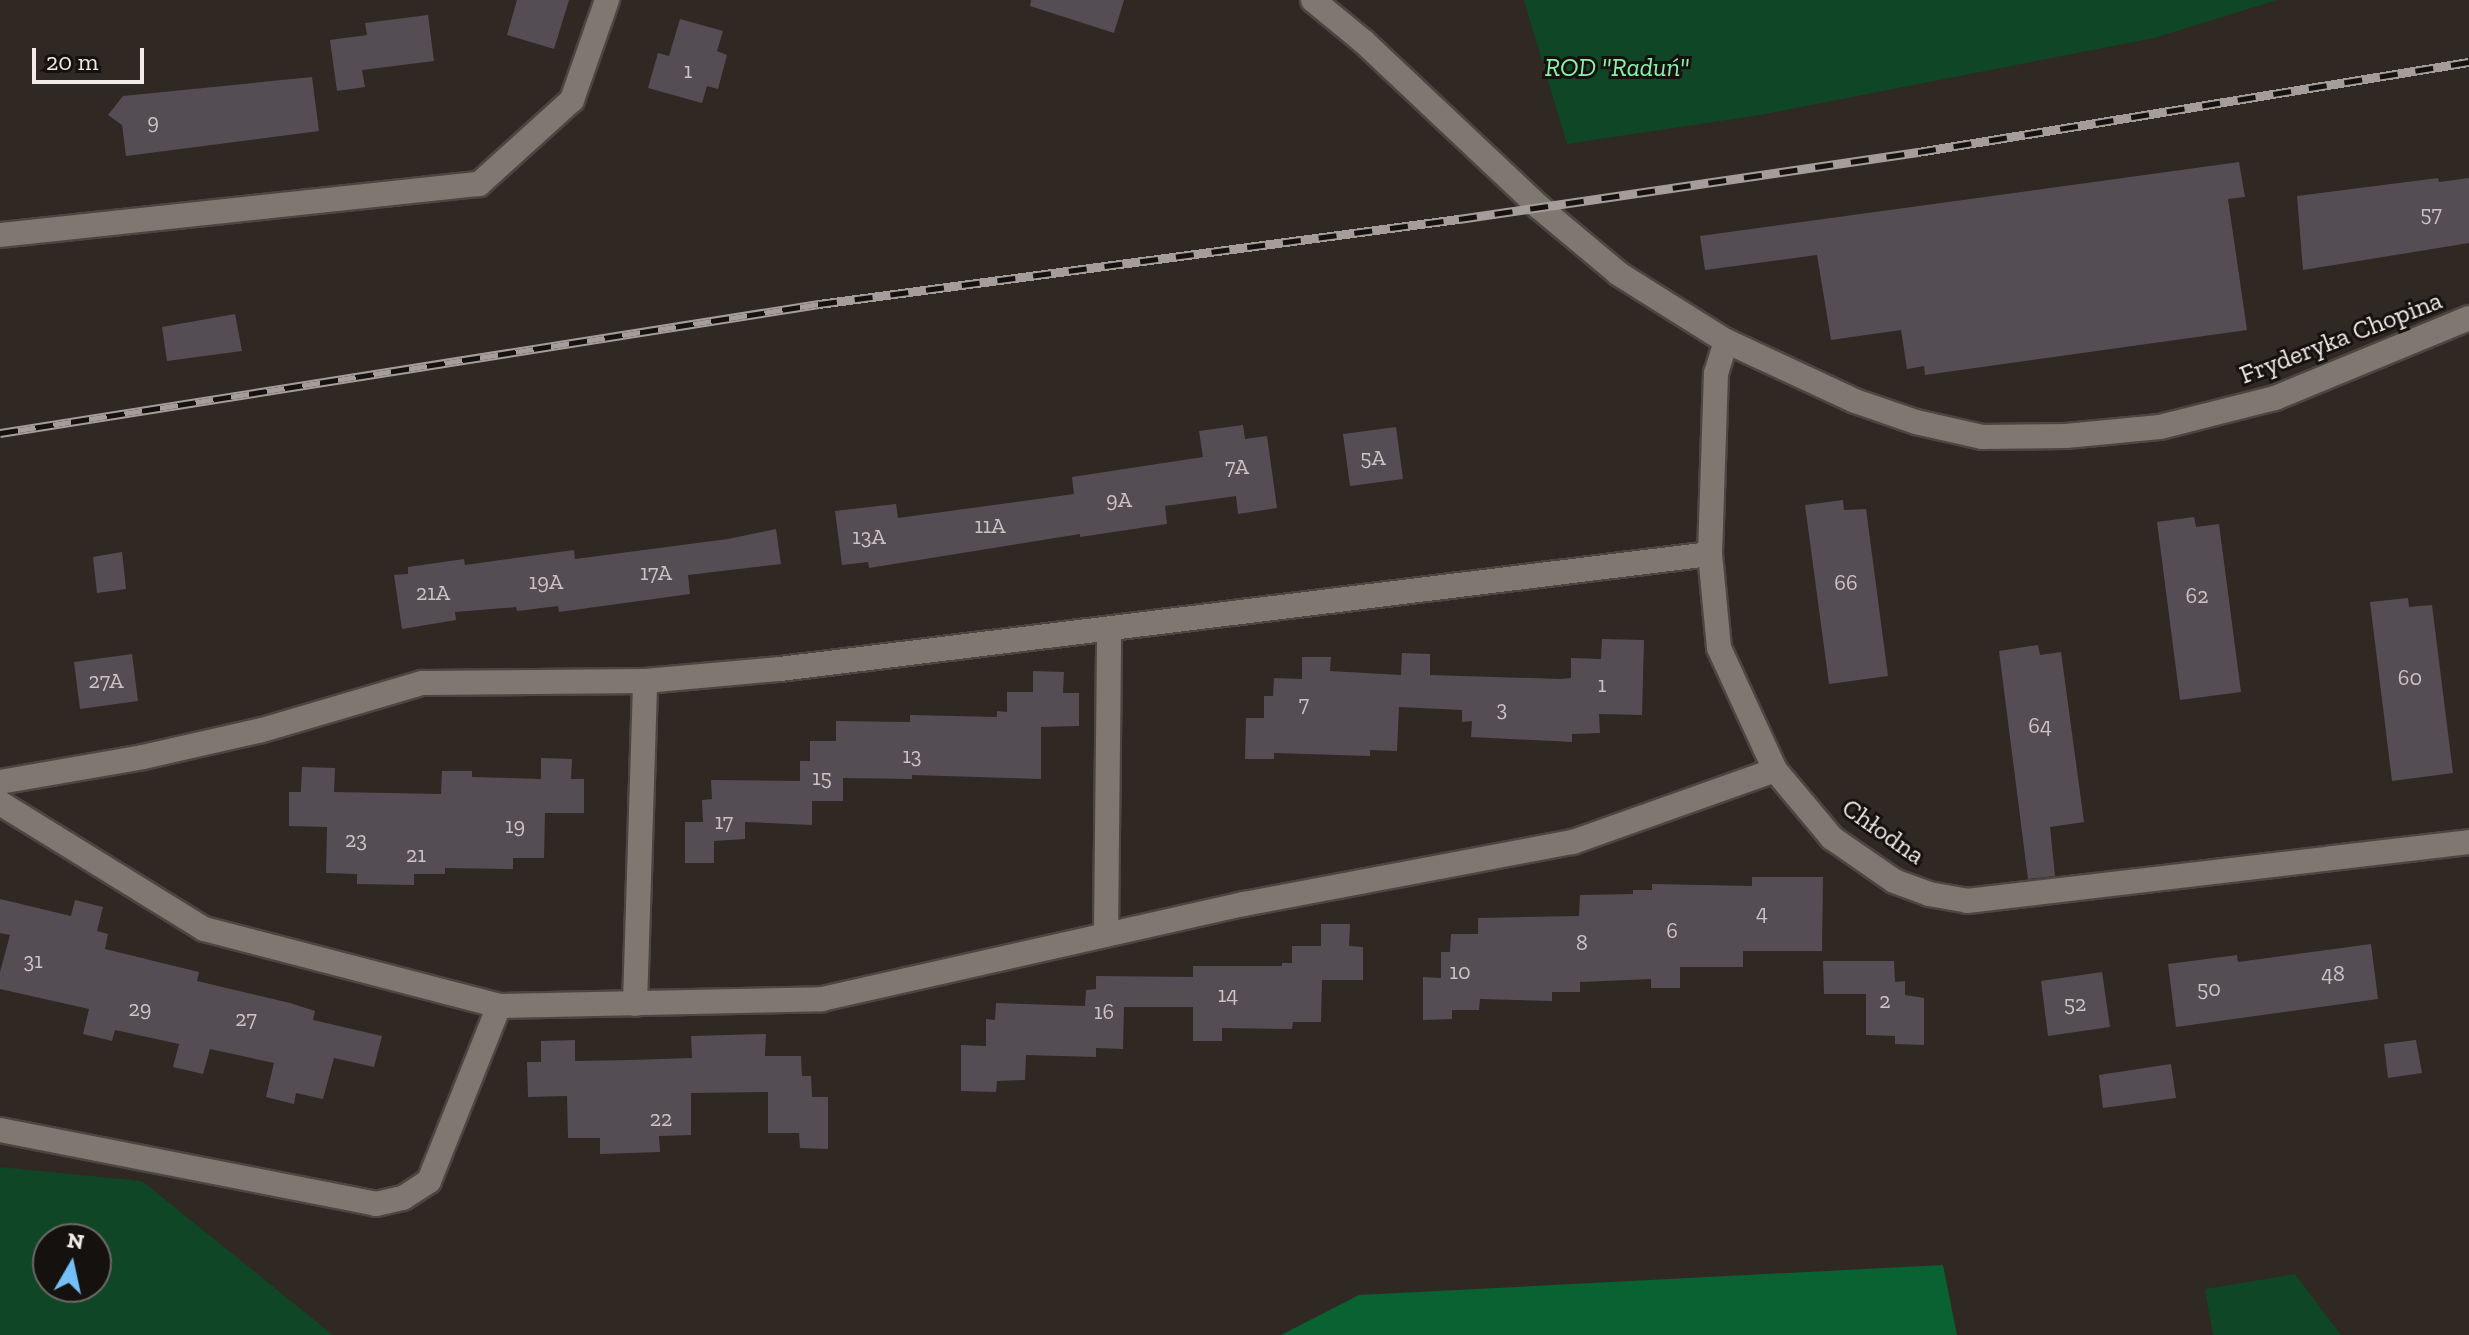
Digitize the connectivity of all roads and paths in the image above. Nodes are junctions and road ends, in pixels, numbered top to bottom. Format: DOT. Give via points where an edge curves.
graph roads {
  1 [pos="607,0"];
  2 [pos="1313,0"];
  3 [pos="0,235"];
  4 [pos="2469,318"];
  5 [pos="1726,341"];
  6 [pos="1710,554"];
  7 [pos="1109,629"];
  8 [pos="645,681"];
  9 [pos="1775,770"];
  10 [pos="0,782"];
  11 [pos="0,803"];
  12 [pos="2469,842"];
  13 [pos="1106,933"];
  14 [pos="635,1004"];
  15 [pos="499,1006"];
  16 [pos="0,1130"];
  1 -- 3 [label="street" via="572,100 479,184"];
  2 -- 5 [label="street, Fryderyka Chopina" via="1619,274"];
  4 -- 5 [label="street, Fryderyka Chopina" via="2275,398 2160,427 2066,436 1982,437 1916,422 1855,401"];
  5 -- 6 [label="street, Chłodna" via="1716,373"];
  6 -- 7 [label="street"];
  6 -- 9 [label="street, Chłodna" via="1719,648"];
  7 -- 8 [label="street"];
  7 -- 13 [label="street"];
  8 -- 10 [label="street" via="422,683 262,730"];
  8 -- 14 [label="street"];
  9 -- 12 [label="street, Chłodna" via="1832,838 1881,872 1929,894 1967,901"];
  9 -- 13 [label="street" via="1573,842"];
  11 -- 15 [label="street" via="204,929"];
  13 -- 14 [label="street" via="822,999"];
  14 -- 15 [label="street"];
  15 -- 16 [label="street" via="429,1181 403,1198 376,1204"];
}
